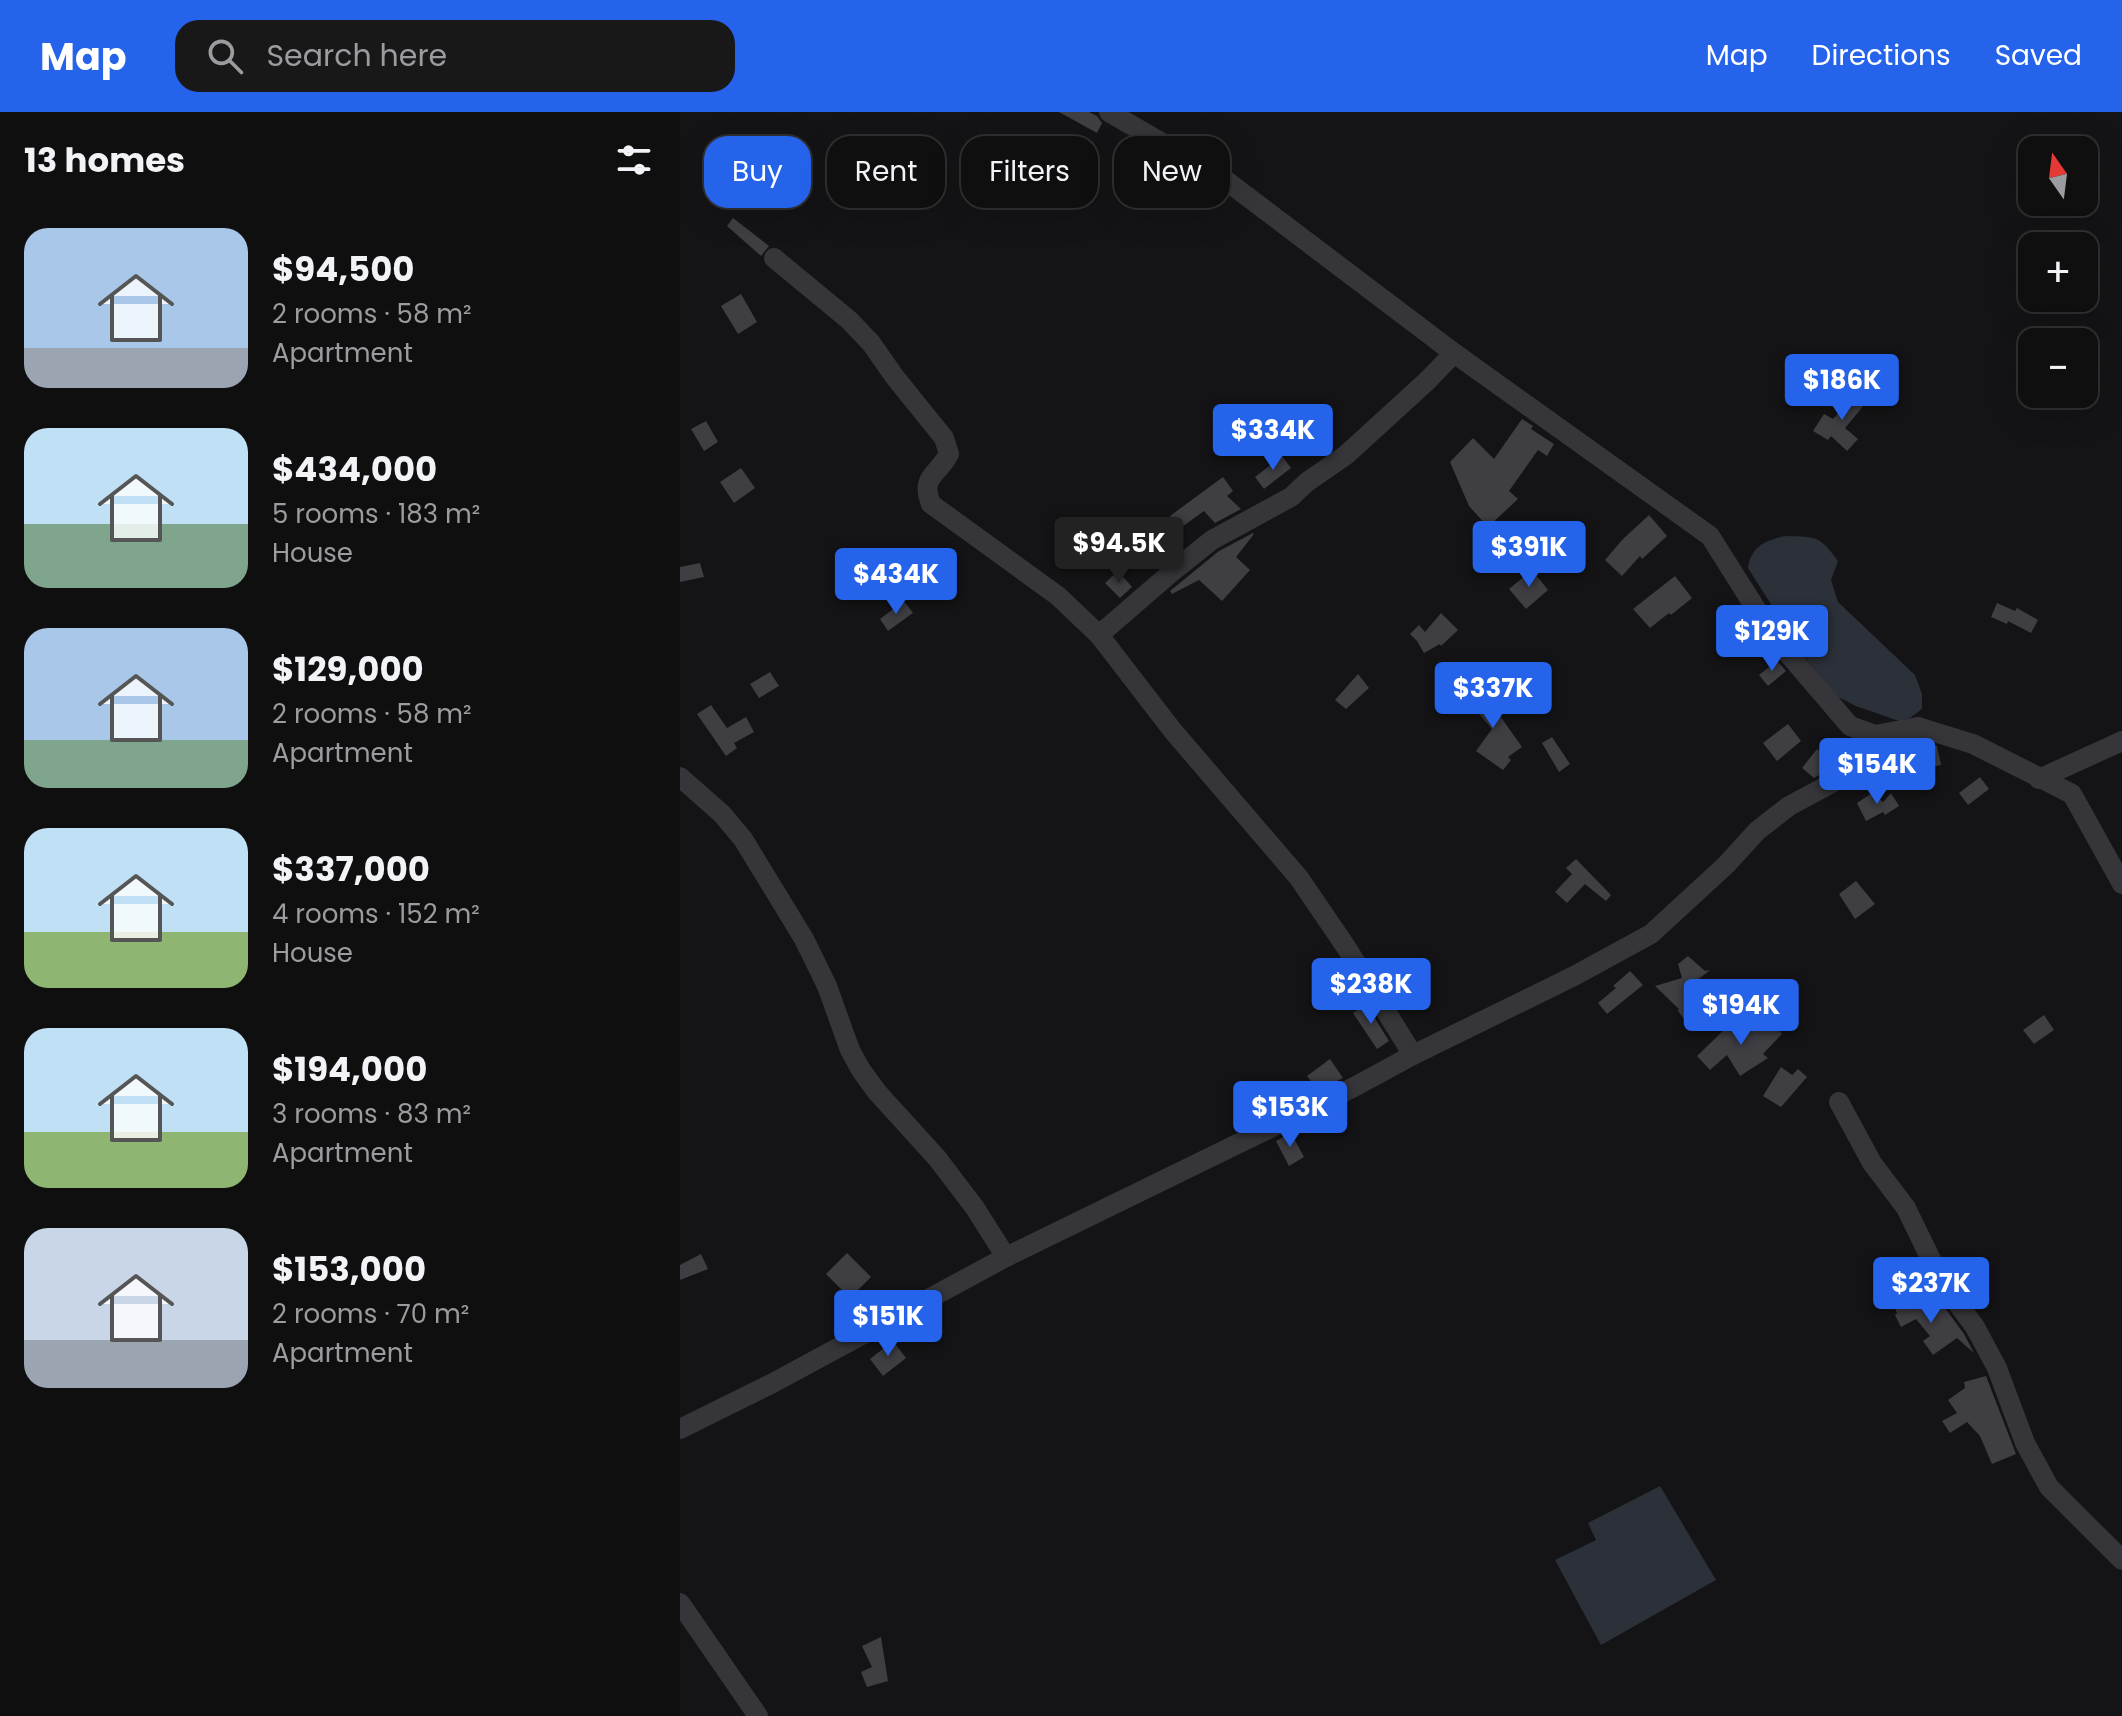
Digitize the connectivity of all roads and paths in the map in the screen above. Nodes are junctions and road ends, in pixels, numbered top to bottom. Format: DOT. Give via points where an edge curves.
graph roads {
  1 [pos="1109,112"];
  2 [pos="774,258"];
  3 [pos="1454,353"];
  4 [pos="1099,635"];
  5 [pos="1918,727"];
  6 [pos="2122,741"];
  7 [pos="680,777"];
  8 [pos="2039,779"];
  9 [pos="2122,884"];
  10 [pos="1413,1055"];
  11 [pos="1839,1102"];
  12 [pos="1006,1257"];
  13 [pos="680,1429"];
  14 [pos="2122,1560"];
  15 [pos="680,1603"];
  16 [pos="758,1716"];
  1 -- 3 [label="street" via="1224,179"];
  2 -- 4 [label="street" via="857,327 944,438 949,454 926,488 931,504 1058,596"];
  3 -- 4 [label="street" via="1346,455 1291,497 1212,540"];
  3 -- 5 [label="street" via="1710,536 1773,636 1850,726 1875,735"];
  4 -- 10 [label="street" via="1299,878"];
  5 -- 8 [label="street" via="1973,744"];
  5 -- 10 [label="street" via="1789,806 1651,934"];
  6 -- 8 [label="street"];
  7 -- 12 [label="street" via="743,839 804,939 861,1070 937,1158"];
  8 -- 9 [label="street" via="2072,794"];
  10 -- 12 [label="street"];
  11 -- 14 [label="street" via="1872,1163 1906,1208 1942,1282 1975,1327 2049,1487"];
  12 -- 13 [label="street"];
  15 -- 16 [label="street"];
}
